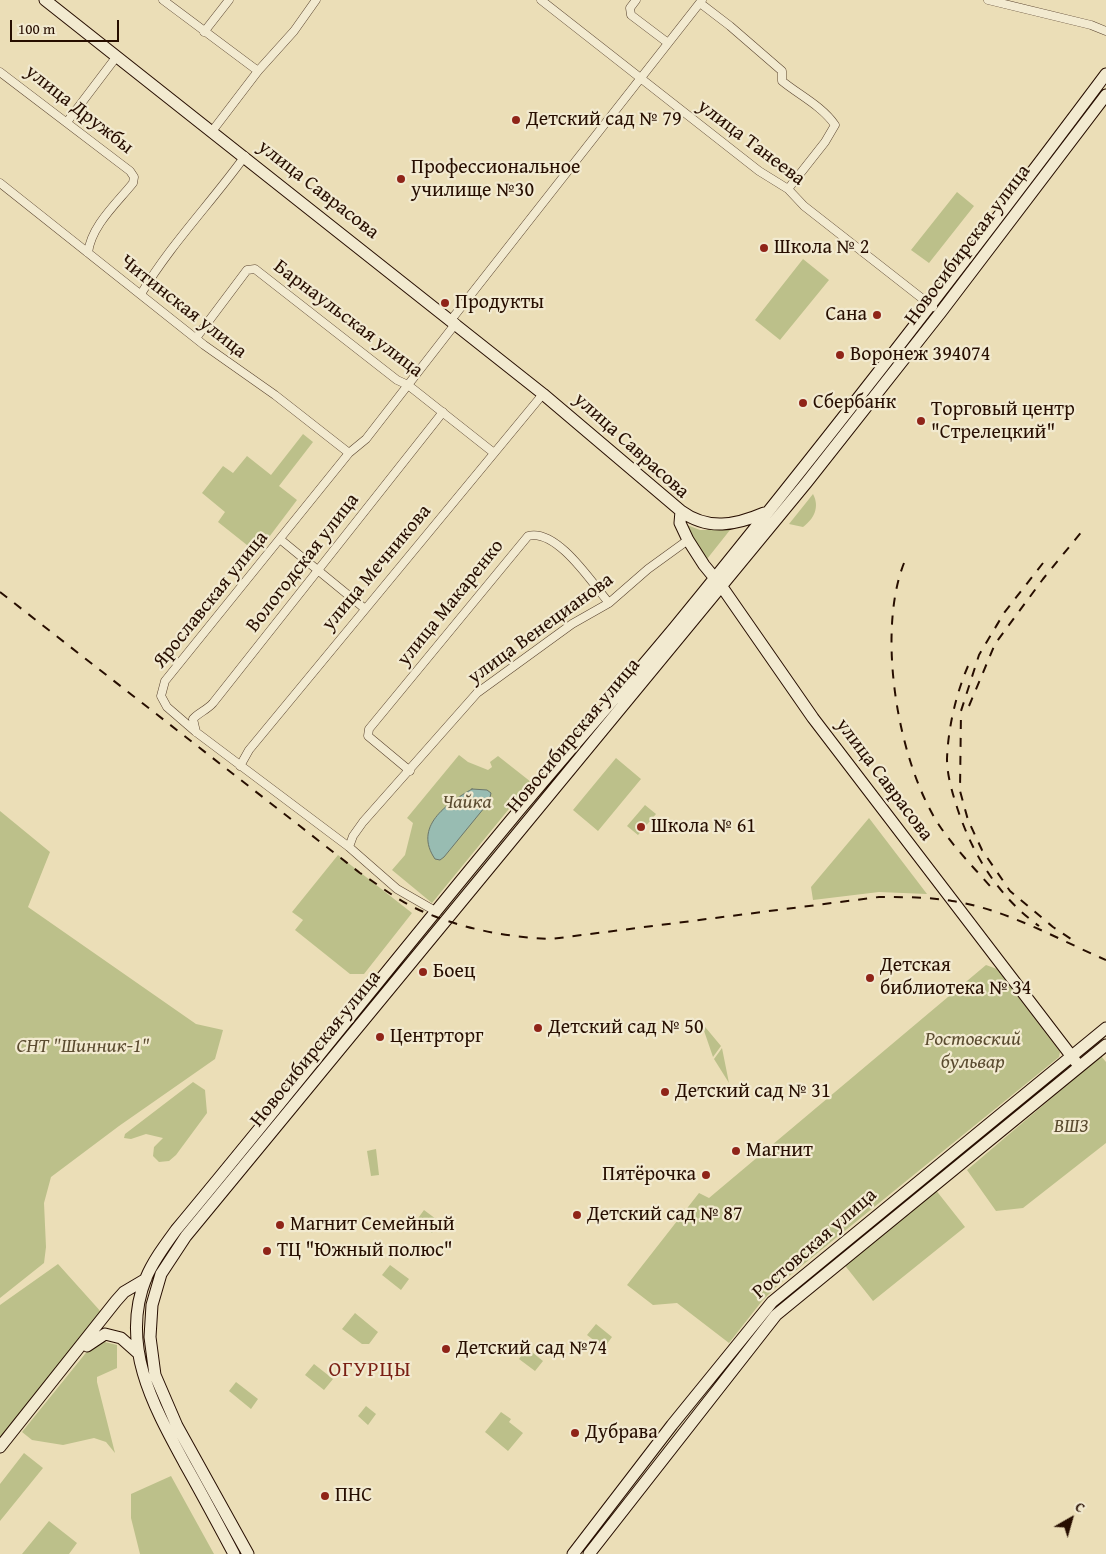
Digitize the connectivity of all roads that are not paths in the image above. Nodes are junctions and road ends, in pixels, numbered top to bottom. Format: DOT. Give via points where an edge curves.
graph roads {
  1 [pos="45,0"];
  2 [pos="163,0"];
  3 [pos="229,0"];
  4 [pos="316,0"];
  5 [pos="541,0"];
  6 [pos="636,0"];
  7 [pos="988,0"];
  8 [pos="701,1"];
  9 [pos="1106,31"];
  10 [pos="204,32"];
  11 [pos="668,43"];
  12 [pos="118,56"];
  13 [pos="258,71"];
  14 [pos="0,72"];
  15 [pos="1106,74"];
  16 [pos="640,79"];
  17 [pos="1106,95"];
  18 [pos="67,122"];
  19 [pos="213,130"];
  20 [pos="245,156"];
  21 [pos="0,183"];
  22 [pos="788,189"];
  23 [pos="88,253"];
  24 [pos="141,294"];
  25 [pos="936,309"];
  26 [pos="453,322"];
  27 [pos="196,338"];
  28 [pos="408,385"];
  29 [pos="544,394"];
  30 [pos="443,412"];
  31 [pos="349,453"];
  32 [pos="494,453"];
  33 [pos="681,511"];
  34 [pos="766,512"];
  35 [pos="280,540"];
  36 [pos="688,540"];
  37 [pos="318,570"];
  38 [pos="714,578"];
  39 [pos="722,587"];
  40 [pos="609,603"];
  41 [pos="364,608"];
  42 [pos="196,732"];
  43 [pos="240,766"];
  44 [pos="410,771"];
  45 [pos="349,847"];
  46 [pos="437,912"];
  47 [pos="1106,1028"];
  48 [pos="1106,1045"];
  49 [pos="1072,1056"];
  50 [pos="1079,1066"];
  51 [pos="146,1279"];
  52 [pos="772,1311"];
  53 [pos="140,1354"];
  54 [pos="72,1358"];
  55 [pos="0,1447"];
  56 [pos="234,1554"];
  57 [pos="248,1554"];
  58 [pos="573,1554"];
  59 [pos="589,1554"];
  1 -- 12 [label="main road, улица Саврасова"];
  2 -- 10 [label="street"];
  3 -- 10 [label="street"];
  4 -- 13 [label="street" via="294,31"];
  5 -- 16 [label="street, улица Танеева"];
  6 -- 11 [label="street" via="630,8 631,15"];
  7 -- 9 [label="street"];
  8 -- 11 [label="street, Ярославская улица"];
  8 -- 22 [label="street" via="782,71 782,81 820,108 835,125"];
  10 -- 13 [label="street"];
  11 -- 16 [label="street, Ярославская улица"];
  12 -- 18 [label="street"];
  12 -- 19 [label="main road, улица Саврасова"];
  13 -- 19 [label="street"];
  14 -- 18 [label="street, улица Дружбы"];
  15 -- 25 [label="main road, Новосибирская улица"];
  16 -- 22 [label="street, улица Танеева" via="759,171"];
  16 -- 26 [label="street, Ярославская улица"];
  17 -- 25 [label="main road, Новосибирская улица"];
  18 -- 23 [label="street, улица Дружбы" via="130,171 134,178 91,238"];
  19 -- 20 [label="main road, улица Саврасова"];
  20 -- 24 [label="street"];
  20 -- 26 [label="main road, улица Саврасова"];
  21 -- 23 [label="street, Читинская улица"];
  22 -- 25 [label="street, улица Танеева" via="817,216"];
  23 -- 24 [label="street, Читинская улица"];
  24 -- 27 [label="street, Читинская улица"];
  25 -- 34 [label="main road, Новосибирская улица"];
  25 -- 39 [label="main road, Новосибирская улица"];
  26 -- 28 [label="street, Ярославская улица"];
  26 -- 29 [label="main road, улица Саврасова"];
  27 -- 28 [label="street, Барнаульская улица" via="247,270 254,269 397,380"];
  27 -- 31 [label="street, Читинская улица"];
  28 -- 30 [label="street, Барнаульская улица"];
  28 -- 31 [label="street, Ярославская улица" via="366,439"];
  29 -- 32 [label="street, улица Мечникова"];
  29 -- 33 [label="main road, улица Саврасова"];
  30 -- 32 [label="street, Барнаульская улица"];
  30 -- 37 [label="street, Вологодская улица"];
  31 -- 35 [label="street, Ярославская улица"];
  32 -- 41 [label="street, улица Мечникова"];
  33 -- 34 [label="main road" via="706,524 724,525"];
  33 -- 36 [label="main road, улица Саврасова" via="680,523"];
  34 -- 38 [label="main road, Новосибирская улица"];
  35 -- 37 [label="street"];
  35 -- 42 [label="street, Ярославская улица" via="165,681 161,696 168,707"];
  36 -- 38 [label="main road, улица Саврасова"];
  36 -- 40 [label="street, улица Венецианова"];
  37 -- 41 [label="street"];
  37 -- 42 [label="street, Вологодская улица" via="213,704 196,716 193,720"];
  38 -- 39 [label="main road, улица Саврасова"];
  38 -- 46 [label="main road, Новосибирская улица"];
  39 -- 49 [label="main road, улица Саврасова" via="813,718"];
  39 -- 57 [label="main road, Новосибирская улица" via="186,1236 161,1274 150,1321 155,1375 177,1426"];
  40 -- 44 [label="street, улица Венецианова" via="572,624 477,693"];
  40 -- 44 [label="street, улица Макаренко" via="568,554 546,537 528,536 369,729 368,736"];
  41 -- 43 [label="street, улица Мечникова" via="248,750"];
  42 -- 43 [label="street, Ярославская улица"];
  43 -- 45 [label="street, Ярославская улица"];
  44 -- 45 [label="street, улица Венецианова" via="362,822"];
  45 -- 46 [label="street, Ярославская улица" via="397,889"];
  46 -- 51 [label="main road, Новосибирская улица" via="176,1230"];
  47 -- 49 [label="main road, Ростовская улица"];
  48 -- 50 [label="main road, Ростовская улица"];
  49 -- 50 [label="main road, улица Саврасова"];
  49 -- 52 [label="main road, Ростовская улица" via="828,1254"];
  50 -- 52 [label="main road, Ростовская улица"];
  51 -- 53 [label="main road, Новосибирская улица" via="138,1320"];
  51 -- 54 [label="main road, Новосибирская улица" via="124,1292"];
  52 -- 58 [label="main road, Ростовская улица" via="672,1425"];
  52 -- 59 [label="main road, Ростовская улица"];
  53 -- 54 [label="main road, Новосибирская улица" via="121,1338 105,1334"];
  53 -- 56 [label="main road, Новосибирская улица" via="144,1380 155,1409"];
  54 -- 55 [label="main road, Новосибирская улица"];
}
